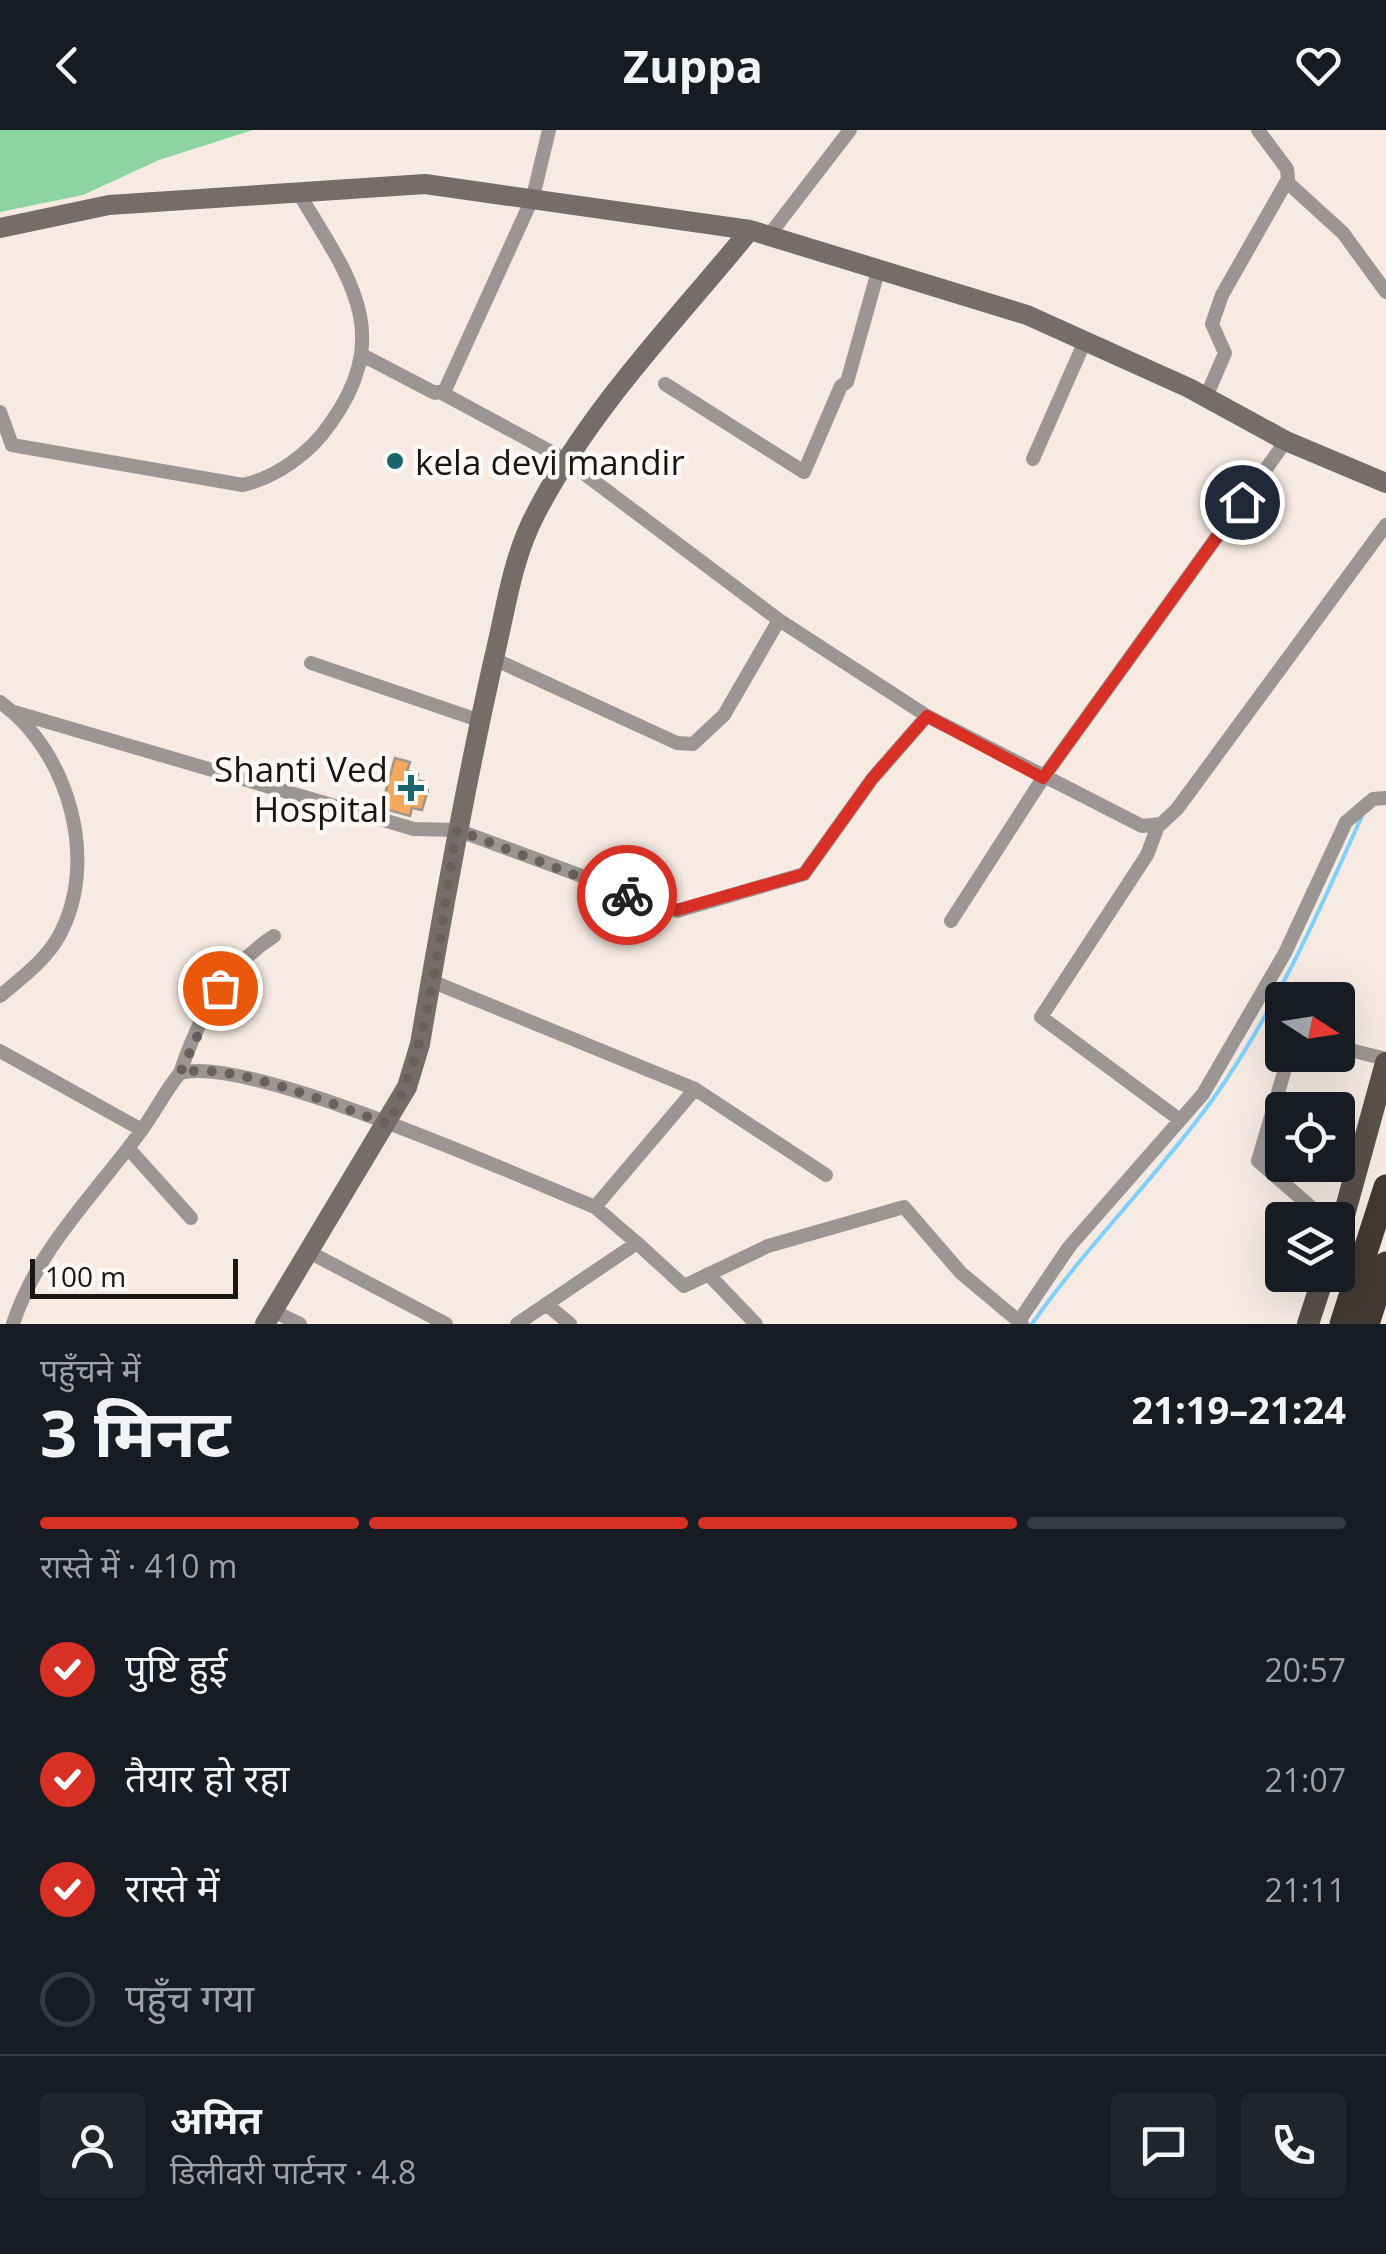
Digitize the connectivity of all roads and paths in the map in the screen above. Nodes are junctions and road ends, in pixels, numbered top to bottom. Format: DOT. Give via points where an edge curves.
graph roads {
  1 [pos="549,130"];
  2 [pos="850,130"];
  3 [pos="1258,130"];
  4 [pos="1287,182"];
  5 [pos="298,192"];
  6 [pos="532,197"];
  7 [pos="0,228"];
  8 [pos="760,232"];
  9 [pos="880,268"];
  10 [pos="1386,292"];
  11 [pos="1085,341"];
  12 [pos="364,356"];
  13 [pos="665,384"];
  14 [pos="442,393"];
  15 [pos="1206,397"];
  16 [pos="0,412"];
  17 [pos="1286,441"];
  18 [pos="6,448"];
  19 [pos="1033,459"];
  20 [pos="566,460"];
  21 [pos="1386,483"];
  22 [pos="1386,525"];
  23 [pos="779,620"];
  24 [pos="494,660"];
  25 [pos="311,663"];
  26 [pos="0,702"];
  27 [pos="14,712"];
  28 [pos="927,716"];
  29 [pos="478,720"];
  30 [pos="1043,778"];
  31 [pos="1386,798"];
  32 [pos="1158,826"];
  33 [pos="457,830"];
  34 [pos="951,921"];
  35 [pos="274,936"];
  36 [pos="431,981"];
  37 [pos="0,996"];
  38 [pos="0,1052"];
  39 [pos="1355,1052"];
  40 [pos="1386,1061"];
  41 [pos="1284,1072"];
  42 [pos="180,1073"];
  43 [pos="695,1088"];
  44 [pos="1180,1120"];
  45 [pos="388,1124"];
  46 [pos="142,1130"];
  47 [pos="128,1148"];
  48 [pos="826,1176"];
  49 [pos="1386,1188"];
  50 [pos="1305,1202"];
  51 [pos="1343,1202"];
  52 [pos="595,1207"];
  53 [pos="191,1218"];
  54 [pos="637,1244"];
  55 [pos="310,1252"];
  56 [pos="1386,1264"];
  57 [pos="708,1274"];
  58 [pos="1318,1292"];
  59 [pos="546,1304"];
  60 [pos="269,1318"];
  61 [pos="1019,1323"];
  62 [pos="13,1324"];
  63 [pos="300,1324"];
  64 [pos="446,1324"];
  65 [pos="517,1324"];
  66 [pos="570,1324"];
  67 [pos="756,1324"];
  68 [pos="1308,1324"];
  69 [pos="1342,1324"];
  70 [pos="1367,1324"];
  1 -- 6 [label="street"];
  2 -- 8 [label="street"];
  3 -- 4 [label="street" via="1287,169"];
  4 -- 10 [label="street" via="1343,233"];
  4 -- 15 [label="street" via="1217,310 1212,324 1224,352"];
  5 -- 6 [label="street" via="425,184"];
  5 -- 7 [label="street" via="109,205"];
  5 -- 12 [label="street" via="356,290"];
  6 -- 8 [label="street"];
  6 -- 14 [label="street"];
  8 -- 9 [label="street"];
  8 -- 20 [label="street" via="600,411"];
  9 -- 11 [label="street" via="1027,315"];
  9 -- 13 [label="street" via="847,382 804,472"];
  11 -- 15 [label="street"];
  11 -- 19 [label="street"];
  12 -- 14 [label="street"];
  12 -- 18 [label="street" via="325,432 262,480 242,484"];
  14 -- 20 [label="street"];
  15 -- 17 [label="street"];
  16 -- 18 [label="street"];
  17 -- 21 [label="street"];
  17 -- 30 [label="street"];
  20 -- 23 [label="street"];
  20 -- 24 [label="street" via="520,551"];
  22 -- 32 [label="street" via="1178,809"];
  23 -- 24 [label="street" via="724,715 693,744 677,743"];
  23 -- 28 [label="street"];
  24 -- 29 [label="street"];
  25 -- 29 [label="street"];
  26 -- 27 [label="street"];
  27 -- 33 [label="street" via="414,829"];
  27 -- 37 [label="street" via="52,767 77,832 79,868 59,936"];
  28 -- 30 [label="street"];
  28 -- 33 [label="street" via="804,874 677,910"];
  29 -- 33 [label="street"];
  30 -- 32 [label="street" via="1130,822"];
  30 -- 34 [label="street"];
  31 -- 44 [label="street" via="1372,799 1346,822 1250,1019"];
  32 -- 44 [label="street" via="1147,855 1041,1017"];
  33 -- 36 [label="street"];
  35 -- 42 [label="street" via="227,977"];
  36 -- 43 [label="street"];
  36 -- 45 [label="street" via="408,1087"];
  38 -- 46 [label="street"];
  39 -- 40 [label="street"];
  40 -- 51 [label="main road"];
  41 -- 50 [label="street" via="1258,1160"];
  42 -- 45 [label="street" via="202,1069 268,1084"];
  42 -- 46 [label="street"];
  43 -- 48 [label="street"];
  43 -- 52 [label="street"];
  44 -- 61 [label="street" via="1069,1247"];
  45 -- 52 [label="street"];
  45 -- 55 [label="street"];
  46 -- 47 [label="street"];
  47 -- 53 [label="street"];
  47 -- 62 [label="street" via="66,1226"];
  49 -- 69 [label="highway"];
  52 -- 54 [label="street"];
  54 -- 57 [label="street" via="684,1286"];
  54 -- 59 [label="street"];
  55 -- 60 [label="street"];
  55 -- 64 [label="street"];
  56 -- 70 [label="highway"];
  57 -- 61 [label="street" via="768,1246 904,1208 961,1273"];
  57 -- 67 [label="street"];
  58 -- 68 [label="main road"];
  59 -- 65 [label="street"];
  59 -- 66 [label="street"];
  60 -- 63 [label="street"];
}
